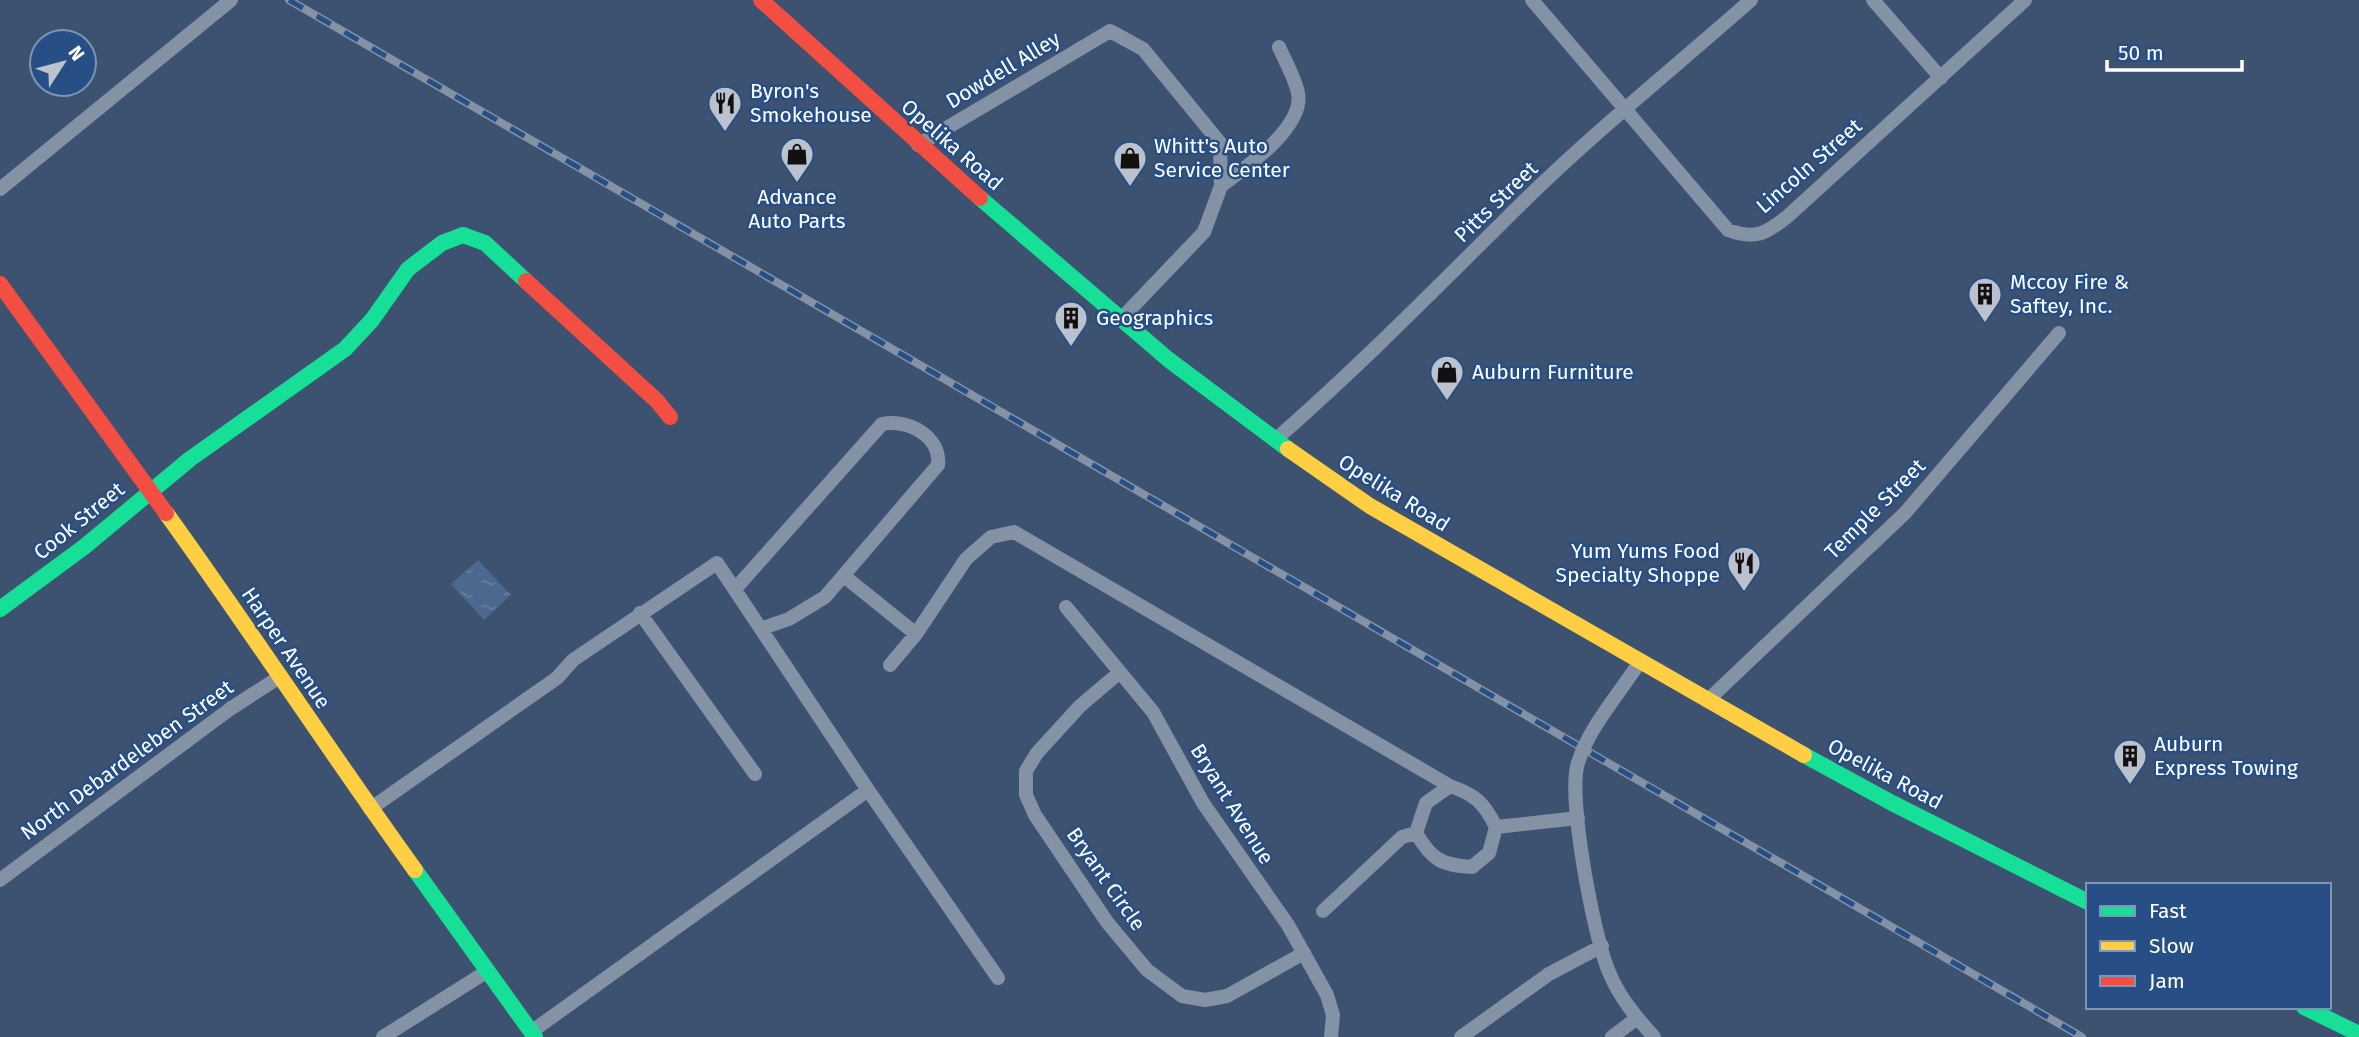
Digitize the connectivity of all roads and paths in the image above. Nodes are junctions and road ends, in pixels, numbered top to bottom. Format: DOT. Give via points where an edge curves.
graph roads {
  1 [pos="231,0"];
  2 [pos="761,0"];
  3 [pos="1532,0"];
  4 [pos="1751,0"];
  5 [pos="1873,0"];
  6 [pos="2025,0"];
  7 [pos="1279,47"];
  8 [pos="1941,78"];
  9 [pos="1626,110"];
  10 [pos="918,145"];
  11 [pos="1221,186"];
  12 [pos="0,189"];
  13 [pos="0,284"];
  14 [pos="1122,318"];
  15 [pos="2059,333"];
  16 [pos="670,418"];
  17 [pos="1275,440"];
  18 [pos="151,490"];
  19 [pos="844,576"];
  20 [pos="735,589"];
  21 [pos="1066,607"];
  22 [pos="0,609"];
  23 [pos="640,613"];
  24 [pos="763,628"];
  25 [pos="916,634"];
  26 [pos="1639,663"];
  27 [pos="890,665"];
  28 [pos="1120,672"];
  29 [pos="281,676"];
  30 [pos="1707,701"];
  31 [pos="755,774"];
  32 [pos="1450,786"];
  33 [pos="868,790"];
  34 [pos="370,809"];
  35 [pos="1578,818"];
  36 [pos="1496,828"];
  37 [pos="1416,833"];
  38 [pos="0,880"];
  39 [pos="2086,901"];
  40 [pos="1323,911"];
  41 [pos="1602,946"];
  42 [pos="1304,953"];
  43 [pos="486,972"];
  44 [pos="999,978"];
  45 [pos="2308,1009"];
  46 [pos="1637,1018"];
  47 [pos="2359,1034"];
  48 [pos="533,1035"];
  49 [pos="383,1037"];
  50 [pos="1331,1037"];
  51 [pos="1461,1037"];
  52 [pos="1612,1037"];
  53 [pos="1654,1037"];
  1 -- 12 [label="street"];
  2 -- 10 [label="street, Opelika Road"];
  3 -- 9 [label="street, Lincoln Street"];
  4 -- 9 [label="street, Pitts Street"];
  5 -- 8 [label="street"];
  6 -- 8 [label="street, Lincoln Street"];
  7 -- 11 [label="street" via="1299,95 1291,123 1263,153"];
  8 -- 9 [label="street, Lincoln Street" via="1788,216 1770,230 1747,237 1728,230"];
  9 -- 17 [label="street, Pitts Street"];
  10 -- 11 [label="street, Dowdell Alley" via="1110,31 1143,49 1220,143"];
  10 -- 14 [label="street, Opelika Road"];
  11 -- 14 [label="street" via="1204,232"];
  13 -- 18 [label="street, Harper Avenue"];
  14 -- 17 [label="street, Opelika Road"];
  15 -- 30 [label="street, Temple Street" via="1905,513"];
  16 -- 18 [label="street, Cook Street" via="485,243 463,235 442,243 408,269 345,349"];
  17 -- 26 [label="street, Opelika Road" via="1370,506"];
  18 -- 22 [label="street, Cook Street" via="85,547"];
  18 -- 29 [label="street, Harper Avenue"];
  19 -- 20 [label="street" via="938,465 939,452 924,434 904,423 883,424"];
  19 -- 24 [label="street" via="816,602"];
  19 -- 25 [label="street"];
  20 -- 23 [label="street" via="717,563"];
  20 -- 24 [label="street"];
  21 -- 28 [label="street, Bryant Avenue"];
  23 -- 31 [label="street"];
  23 -- 34 [label="street" via="573,660 557,678"];
  24 -- 33 [label="street"];
  25 -- 27 [label="street"];
  25 -- 32 [label="street" via="966,559 991,537 1014,532"];
  26 -- 30 [label="street, Opelika Road"];
  26 -- 35 [label="street" via="1577,764"];
  28 -- 42 [label="street, Bryant Avenue" via="1153,712 1203,803"];
  28 -- 42 [label="street, Bryant Circle" via="1080,706 1026,771 1026,795 1035,815 1107,922 1139,961 1182,996 1205,1000 1227,996"];
  29 -- 34 [label="street, Harper Avenue"];
  29 -- 38 [label="street, North Debardeleben Street"];
  30 -- 39 [label="street, Opelika Road" via="1892,803"];
  32 -- 36 [label="street" via="1486,806"];
  32 -- 37 [label="street" via="1426,803"];
  33 -- 44 [label="street"];
  33 -- 48 [label="street"];
  34 -- 43 [label="street, Harper Avenue"];
  35 -- 36 [label="street"];
  35 -- 41 [label="street" via="1583,866"];
  36 -- 37 [label="street" via="1489,853 1472,867 1448,866 1434,858"];
  37 -- 40 [label="street" via="1402,837"];
  41 -- 46 [label="street" via="1619,994"];
  41 -- 51 [label="street" via="1549,974"];
  42 -- 50 [label="street, Bryant Avenue" via="1327,995 1333,1015"];
  43 -- 48 [label="street, Harper Avenue"];
  43 -- 49 [label="street"];
  45 -- 47 [label="street"];
  46 -- 52 [label="street"];
  46 -- 53 [label="street"];
}
